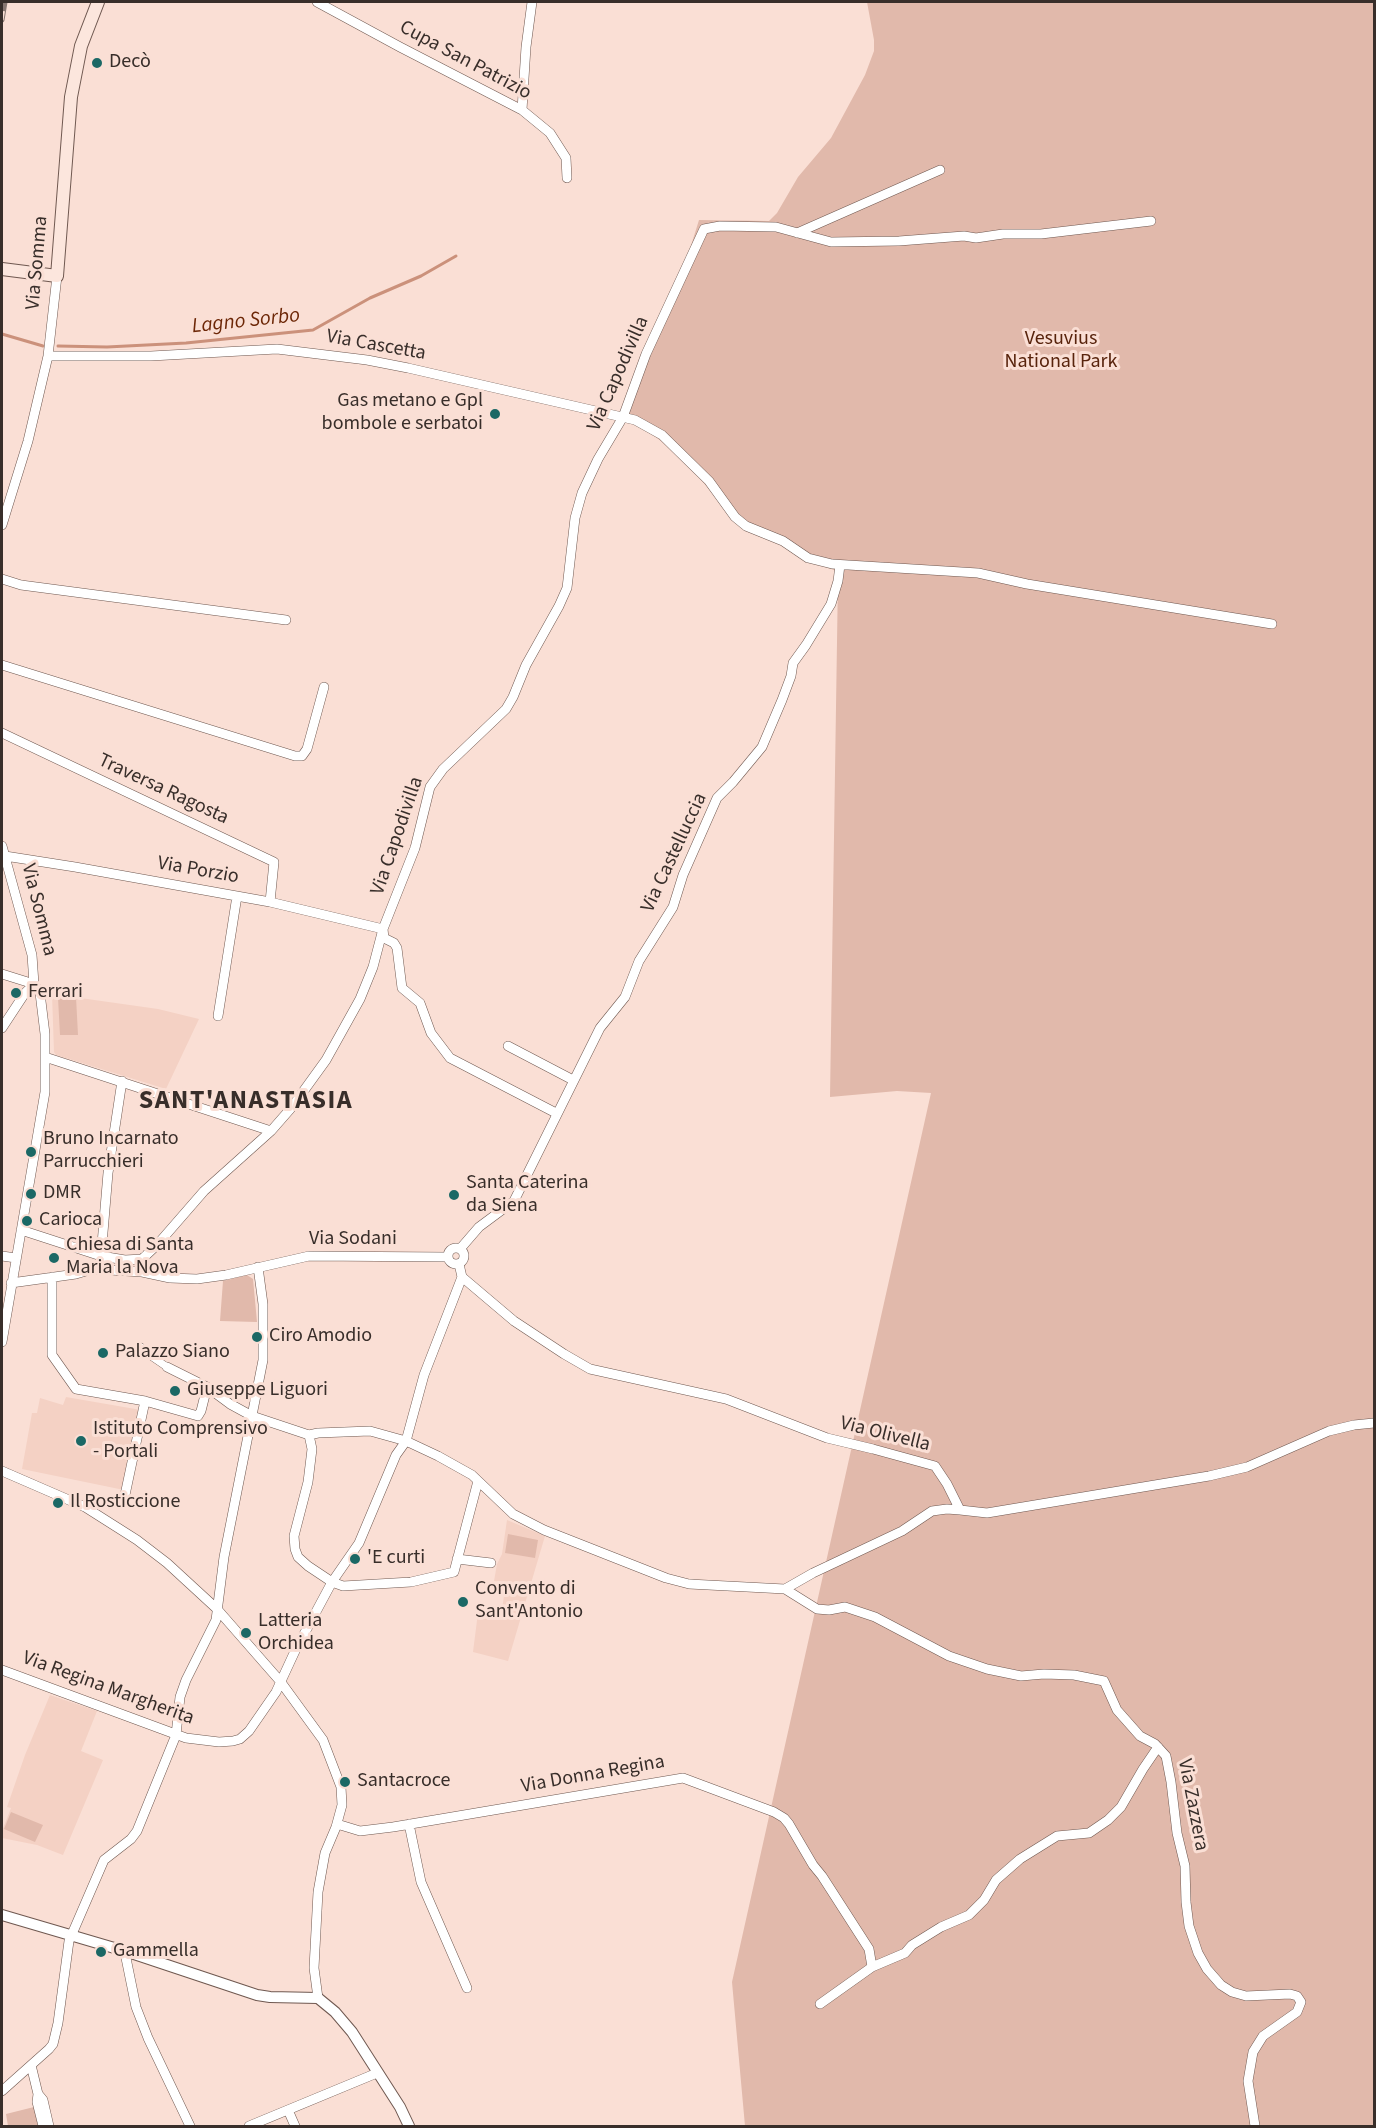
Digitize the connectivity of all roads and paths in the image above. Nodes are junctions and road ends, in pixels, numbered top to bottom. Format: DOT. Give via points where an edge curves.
graph roads {
  1 [pos="98,2"];
  2 [pos="317,2"];
  3 [pos="532,2"];
  4 [pos="522,110"];
  5 [pos="940,170"];
  6 [pos="567,178"];
  7 [pos="1151,221"];
  8 [pos="797,233"];
  9 [pos="2,269"];
  10 [pos="57,276"];
  11 [pos="48,356"];
  12 [pos="623,417"];
  13 [pos="2,525"];
  14 [pos="840,565"];
  15 [pos="2,579"];
  16 [pos="286,620"];
  17 [pos="1272,624"];
  18 [pos="2,665"];
  19 [pos="324,687"];
  20 [pos="2,733"];
  21 [pos="2,846"];
  22 [pos="4,856"];
  23 [pos="237,896"];
  24 [pos="270,902"];
  25 [pos="383,929"];
  26 [pos="2,974"];
  27 [pos="34,984"];
  28 [pos="219,1016"];
  29 [pos="2,1028"];
  30 [pos="508,1046"];
  31 [pos="45,1057"];
  32 [pos="573,1080"];
  33 [pos="122,1081"];
  34 [pos="556,1113"];
  35 [pos="271,1131"];
  36 [pos="21,1230"];
  37 [pos="460,1249"];
  38 [pos="2,1256"];
  39 [pos="101,1256"];
  40 [pos="447,1257"];
  41 [pos="16,1258"];
  42 [pos="142,1259"];
  43 [pos="459,1264"];
  44 [pos="258,1267"];
  45 [pos="142,1272"];
  46 [pos="52,1276"];
  47 [pos="462,1277"];
  48 [pos="11,1283"];
  49 [pos="2,1342"];
  50 [pos="141,1347"];
  51 [pos="167,1367"];
  52 [pos="207,1387"];
  53 [pos="145,1401"];
  54 [pos="252,1416"];
  55 [pos="1374,1423"];
  56 [pos="309,1435"];
  57 [pos="406,1441"];
  58 [pos="2,1471"];
  59 [pos="478,1481"];
  60 [pos="125,1494"];
  61 [pos="960,1510"];
  62 [pos="457,1559"];
  63 [pos="491,1563"];
  64 [pos="332,1582"];
  65 [pos="785,1589"];
  66 [pos="217,1609"];
  67 [pos="2,1670"];
  68 [pos="280,1681"];
  69 [pos="176,1735"];
  70 [pos="1158,1747"];
  71 [pos="337,1824"];
  72 [pos="409,1824"];
  73 [pos="2,1914"];
  74 [pos="72,1935"];
  75 [pos="128,1952"];
  76 [pos="872,1966"];
  77 [pos="467,1988"];
  78 [pos="318,1998"];
  79 [pos="820,2004"];
  80 [pos="31,2065"];
  81 [pos="377,2073"];
  82 [pos="2,2091"];
  83 [pos="38,2094"];
  84 [pos="288,2110"];
  85 [pos="42,2127"];
  86 [pos="49,2127"];
  87 [pos="190,2127"];
  88 [pos="249,2127"];
  89 [pos="295,2127"];
  90 [pos="409,2127"];
  91 [pos="1255,2127"];
  1 -- 10 [label="main road, Via Somma" via="81,46 71,97"];
  2 -- 4 [label="street, Cupa San Patrizio"];
  3 -- 4 [label="street"];
  4 -- 6 [label="street, Cupa San Patrizio" via="550,132 566,158"];
  5 -- 8 [label="street"];
  7 -- 8 [label="street" via="1041,234 899,241 831,242"];
  8 -- 12 [label="street, Via Capodivilla" via="776,227 704,229 646,354"];
  9 -- 10 [label="main road"];
  10 -- 11 [label="street, Via Somma"];
  11 -- 12 [label="street, Via Cascetta" via="151,356 277,349 367,360"];
  11 -- 13 [label="street, Via Somma" via="28,441"];
  12 -- 14 [label="street, Via Cascetta" via="662,435 710,481 746,526 783,541 808,558"];
  12 -- 25 [label="street, Via Capodivilla" via="582,493 575,518 567,588 559,606 506,709 434,780 415,848"];
  14 -- 17 [label="street, Via Cascetta" via="978,573"];
  14 -- 32 [label="street, Via Castelluccia" via="831,603 793,663 762,747 717,798 673,907 639,961 625,997 600,1028"];
  15 -- 16 [label="street" via="21,585"];
  18 -- 19 [label="street" via="295,756 302,756 307,749"];
  20 -- 24 [label="street, Traversa Ragosta" via="274,862"];
  21 -- 22 [label="street, Via Somma"];
  22 -- 23 [label="street, Via Porzio"];
  22 -- 27 [label="street, Via Somma" via="32,955"];
  23 -- 24 [label="street, Via Porzio"];
  23 -- 28 [label="street"];
  24 -- 25 [label="street, Via Porzio"];
  25 -- 34 [label="street" via="384,938 397,948 402,988 420,1003 431,1033 450,1058"];
  25 -- 35 [label="street, Via Capodivilla" via="360,999 326,1059"];
  26 -- 27 [label="street"];
  27 -- 29 [label="street"];
  27 -- 31 [label="street, Via Somma" via="40,993"];
  30 -- 32 [label="street"];
  31 -- 33 [label="street"];
  31 -- 36 [label="street, Via Somma" via="45,1092"];
  32 -- 34 [label="street, Via Castelluccia"];
  33 -- 35 [label="street"];
  33 -- 39 [label="street"];
  34 -- 37 [label="street, Via Castelluccia" via="514,1201 479,1227"];
  35 -- 42 [label="street, Via Capodivilla" via="204,1191"];
  36 -- 39 [label="street"];
  36 -- 41 [label="street, Via Somma"];
  37 -- 40 [label="street" via="450,1250"];
  37 -- 43 [label="street" via="464,1256"];
  38 -- 41 [label="street"];
  39 -- 42 [label="street"];
  40 -- 43 [label="street" via="451,1264"];
  40 -- 44 [label="street, Via Sodani" via="309,1256"];
  41 -- 48 [label="street, Via Somma"];
  42 -- 45 [label="street"];
  43 -- 47 [label="street"];
  44 -- 45 [label="street, Via Sodani" via="187,1280"];
  44 -- 54 [label="street" via="263,1304 263,1360"];
  45 -- 46 [label="street, Via Sodani" via="93,1269"];
  46 -- 48 [label="street, Via Sodani"];
  46 -- 53 [label="street" via="52,1355 76,1389"];
  47 -- 57 [label="street" via="424,1375"];
  47 -- 61 [label="street, Via Olivella" via="514,1321 590,1369 726,1399 827,1438 935,1466"];
  48 -- 49 [label="street, Via Somma"];
  50 -- 51 [label="street"];
  51 -- 52 [label="street"];
  52 -- 53 [label="street" via="198,1416"];
  52 -- 54 [label="street"];
  53 -- 60 [label="street"];
  54 -- 56 [label="street"];
  54 -- 66 [label="street"];
  55 -- 61 [label="street" via="1329,1431 1246,1467 1209,1476 987,1512"];
  56 -- 57 [label="street" via="377,1432"];
  56 -- 64 [label="street" via="312,1449 308,1482 294,1536 295,1549 298,1557"];
  57 -- 59 [label="street"];
  57 -- 64 [label="street" via="396,1455 362,1536"];
  58 -- 66 [label="street" via="106,1519 167,1563"];
  59 -- 62 [label="street"];
  59 -- 65 [label="street" via="513,1514 544,1530 666,1578 689,1584"];
  61 -- 65 [label="street" via="932,1511 902,1531"];
  62 -- 63 [label="street"];
  62 -- 64 [label="street" via="454,1572 411,1582 343,1586"];
  64 -- 68 [label="street"];
  65 -- 70 [label="street, Via Zazzera" via="817,1609 845,1607 874,1617 949,1656 987,1669 1021,1676 1074,1675 1104,1681 1118,1710 1140,1736"];
  66 -- 68 [label="street"];
  66 -- 69 [label="street" via="216,1620 180,1697"];
  67 -- 69 [label="street, Via Regina Margherita"];
  68 -- 69 [label="street, Via Regina Margherita" via="256,1723 240,1739 219,1742"];
  68 -- 71 [label="street" via="323,1740 334,1766 342,1805"];
  69 -- 74 [label="street" via="137,1831 104,1860"];
  70 -- 76 [label="street" via="1121,1807 1108,1820 1089,1833 1057,1836 996,1880 969,1915 923,1937 905,1953"];
  70 -- 91 [label="street, Via Zazzera" via="1166,1756 1172,1782 1185,1866 1189,1926 1198,1953 1213,1978 1232,1992 1246,1996 1297,1996 1301,2002 1297,2012 1263,2036 1253,2052 1248,2081"];
  71 -- 72 [label="street, Via Donna Regina" via="360,1831"];
  71 -- 78 [label="street" via="325,1852 318,1892 314,1968"];
  72 -- 76 [label="street, Via Donna Regina" via="683,1778 784,1818 869,1949"];
  72 -- 77 [label="street" via="422,1882"];
  73 -- 74 [label="street"];
  74 -- 75 [label="street"];
  74 -- 80 [label="street" via="53,2044"];
  75 -- 78 [label="street" via="257,1995"];
  75 -- 87 [label="street" via="136,2007"];
  76 -- 79 [label="street"];
  78 -- 81 [label="street" via="352,2032"];
  80 -- 82 [label="street"];
  80 -- 83 [label="street"];
  81 -- 84 [label="street"];
  81 -- 90 [label="street"];
  83 -- 85 [label="street"];
  83 -- 86 [label="street" via="44,2100"];
  84 -- 88 [label="street"];
  84 -- 89 [label="street"];
}
